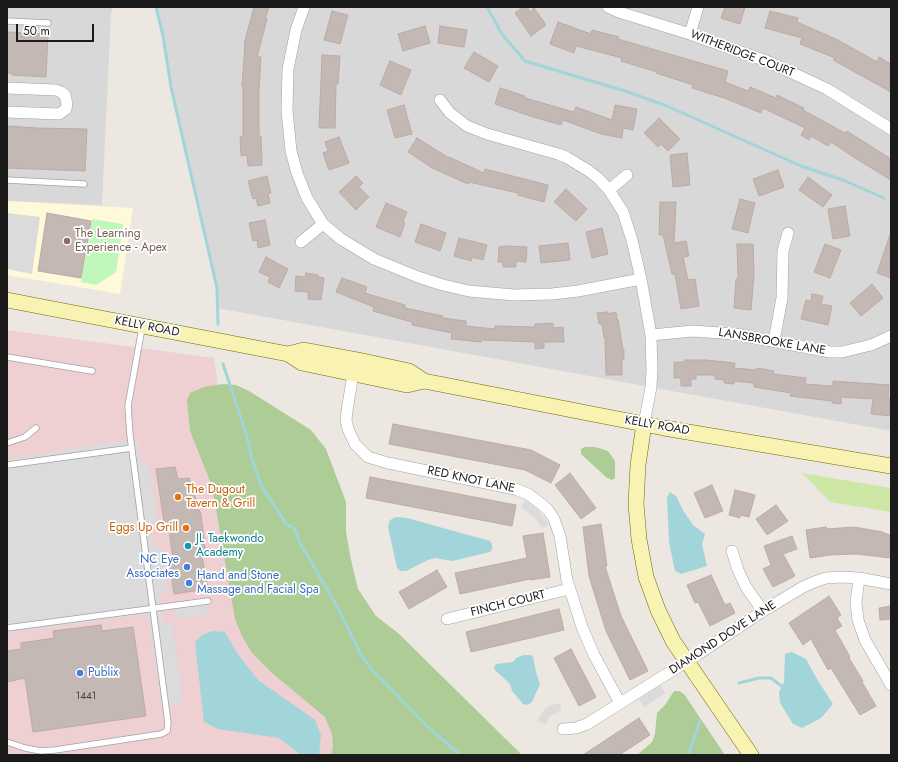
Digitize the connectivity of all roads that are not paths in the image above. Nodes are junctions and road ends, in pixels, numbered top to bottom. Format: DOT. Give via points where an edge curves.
graph roads {
  1 [pos="304,7"];
  2 [pos="608,7"];
  3 [pos="698,7"];
  4 [pos="7,20"];
  5 [pos="48,23"];
  6 [pos="690,34"];
  7 [pos="7,88"];
  8 [pos="440,100"];
  9 [pos="7,112"];
  10 [pos="891,129"];
  11 [pos="627,175"];
  12 [pos="7,180"];
  13 [pos="84,184"];
  14 [pos="609,190"];
  15 [pos="323,224"];
  16 [pos="788,233"];
  17 [pos="301,242"];
  18 [pos="641,279"];
  19 [pos="8,301"];
  20 [pos="142,325"];
  21 [pos="651,335"];
  22 [pos="891,336"];
  23 [pos="774,341"];
  24 [pos="288,354"];
  25 [pos="7,357"];
  26 [pos="92,371"];
  27 [pos="354,374"];
  28 [pos="424,381"];
  29 [pos="644,424"];
  30 [pos="36,428"];
  31 [pos="7,442"];
  32 [pos="132,448"];
  33 [pos="7,465"];
  34 [pos="891,466"];
  35 [pos="732,551"];
  36 [pos="859,578"];
  37 [pos="891,584"];
  38 [pos="569,588"];
  39 [pos="208,601"];
  40 [pos="152,609"];
  41 [pos="763,611"];
  42 [pos="446,619"];
  43 [pos="7,628"];
  44 [pos="686,662"];
  45 [pos="891,684"];
  46 [pos="620,703"];
  47 [pos="564,728"];
  48 [pos="7,742"];
  49 [pos="751,755"];
  1 -- 15 [label="street" via="288,69 287,111 291,151 297,173 306,198"];
  2 -- 6 [label="street, WITHERIDGE COURT"];
  3 -- 6 [label="street"];
  4 -- 5 [label="lane"];
  6 -- 10 [label="street, WITHERIDGE COURT" via="786,69 827,90"];
  7 -- 9 [label="street" via="56,90 65,95 67,104 66,109 59,114"];
  8 -- 14 [label="street" via="450,113 467,126 566,157 589,171"];
  11 -- 14 [label="street"];
  12 -- 13 [label="lane"];
  14 -- 18 [label="street" via="623,212"];
  15 -- 17 [label="street"];
  15 -- 18 [label="street" via="341,239 374,259 418,277 469,290 514,295 552,294"];
  16 -- 23 [label="street" via="784,251 782,298"];
  18 -- 21 [label="street"];
  19 -- 20 [label="main road, KELLY ROAD"];
  20 -- 24 [label="main road, KELLY ROAD"];
  20 -- 32 [label="lane" via="128,406"];
  21 -- 23 [label="street, LANSBROOKE LANE" via="715,332"];
  21 -- 29 [label="street" via="651,387"];
  22 -- 23 [label="street, LANSBROOKE LANE" via="871,345 842,352 816,350"];
  24 -- 27 [label="main road, KELLY ROAD" via="302,363"];
  24 -- 28 [label="main road, KELLY ROAD" via="304,350 358,360 409,371"];
  25 -- 26 [label="lane"];
  27 -- 28 [label="main road, KELLY ROAD" via="407,385"];
  27 -- 38 [label="street, RED KNOT LANE" via="346,420 351,437 361,451 379,461 504,486 528,494 548,510 557,528"];
  28 -- 29 [label="main road, KELLY ROAD"];
  29 -- 34 [label="main road, KELLY ROAD"];
  29 -- 44 [label="main road" via="636,504 642,558 658,610"];
  30 -- 31 [label="lane" via="25,437"];
  32 -- 33 [label="lane"];
  32 -- 40 [label="lane"];
  35 -- 41 [label="street" via="743,582"];
  36 -- 37 [label="street, DIAMOND DOVE LANE"];
  36 -- 41 [label="street, DIAMOND DOVE LANE" via="842,576 814,582"];
  36 -- 45 [label="street" via="856,603 858,620 865,640"];
  38 -- 42 [label="street, FINCH COURT"];
  38 -- 46 [label="street, RED KNOT LANE" via="587,640"];
  39 -- 40 [label="lane"];
  40 -- 43 [label="lane"];
  40 -- 48 [label="lane" via="168,723 167,732 41,751"];
  41 -- 44 [label="street, DIAMOND DOVE LANE"];
  44 -- 46 [label="street, DIAMOND DOVE LANE"];
  44 -- 49 [label="main road"];
  46 -- 47 [label="street, DIAMOND DOVE LANE" via="587,724 576,728"];
}
